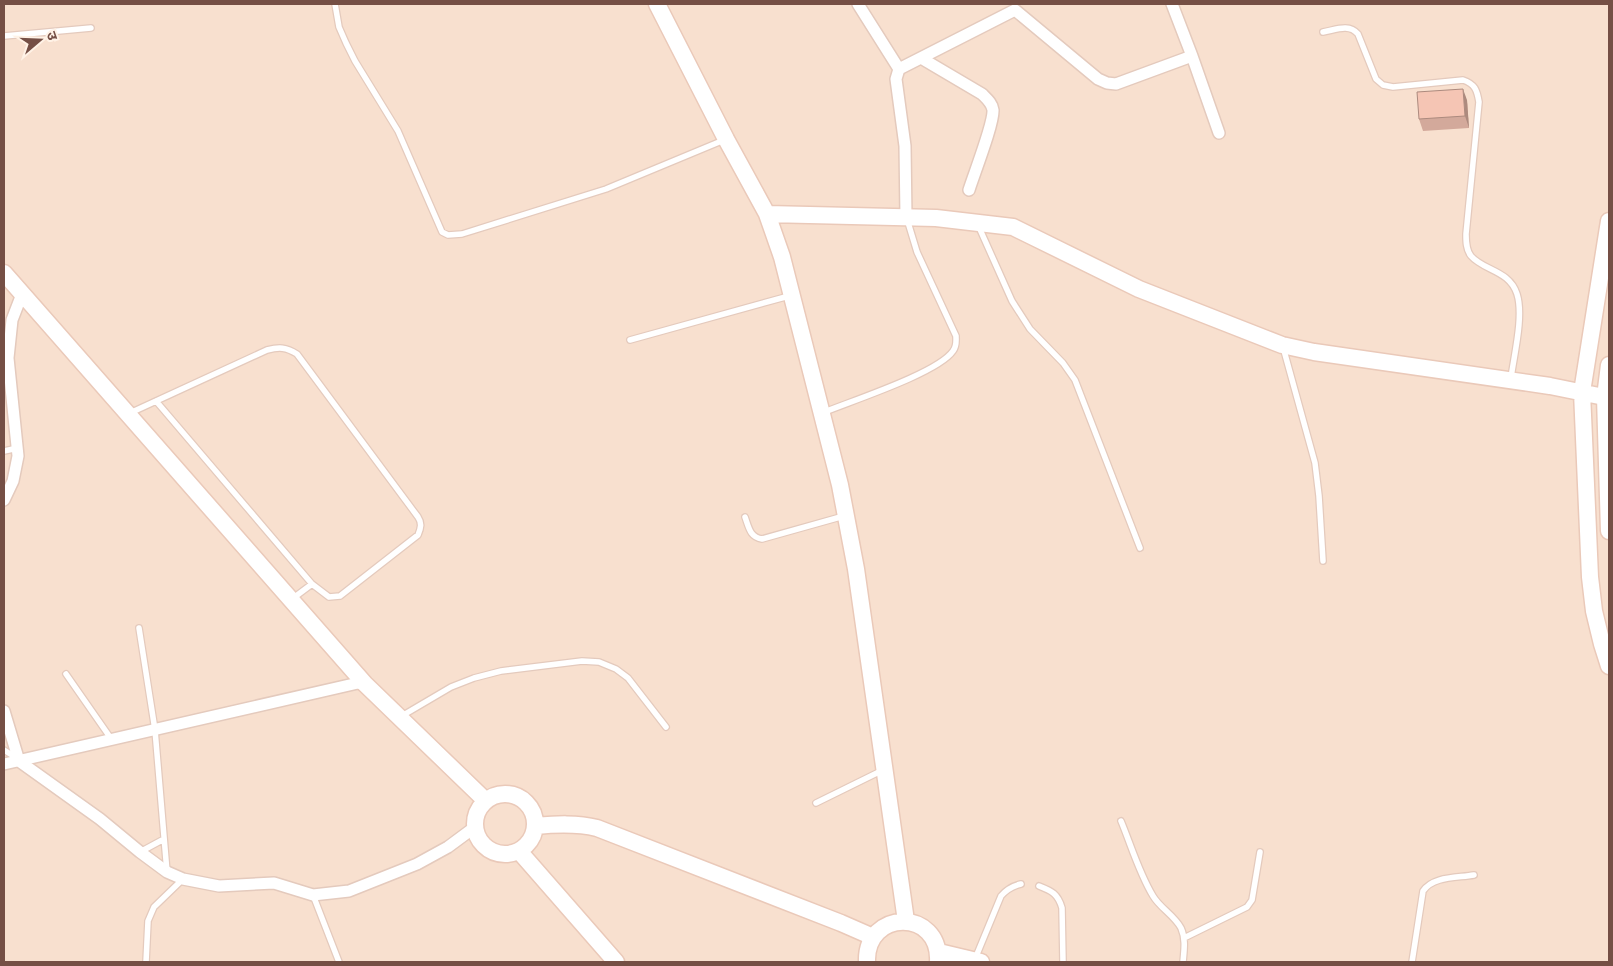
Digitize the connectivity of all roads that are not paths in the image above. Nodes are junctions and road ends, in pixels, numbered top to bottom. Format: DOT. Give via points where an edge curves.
graph roads {
  1 [pos="334,4"];
  2 [pos="657,4"];
  3 [pos="858,4"];
  4 [pos="1172,4"];
  5 [pos="1016,7"];
  6 [pos="91,28"];
  7 [pos="1323,32"];
  8 [pos="4,36"];
  9 [pos="1192,56"];
  10 [pos="922,58"];
  11 [pos="899,69"];
  12 [pos="1219,133"];
  13 [pos="726,139"];
  14 [pos="969,190"];
  15 [pos="767,214"];
  16 [pos="906,217"];
  17 [pos="1609,221"];
  18 [pos="977,223"];
  19 [pos="4,273"];
  20 [pos="22,294"];
  21 [pos="792,296"];
  22 [pos="8,322"];
  23 [pos="630,340"];
  24 [pos="1282,345"];
  25 [pos="1609,365"];
  26 [pos="1518,381"];
  27 [pos="1582,392"];
  28 [pos="1607,398"];
  29 [pos="156,401"];
  30 [pos="822,413"];
  31 [pos="128,414"];
  32 [pos="18,448"];
  33 [pos="4,451"];
  34 [pos="4,500"];
  35 [pos="745,516"];
  36 [pos="846,516"];
  37 [pos="1609,531"];
  38 [pos="1140,548"];
  39 [pos="1323,561"];
  40 [pos="312,584"];
  41 [pos="292,600"];
  42 [pos="139,628"];
  43 [pos="1609,666"];
  44 [pos="66,674"];
  45 [pos="365,684"];
  46 [pos="4,711"];
  47 [pos="400,718"];
  48 [pos="666,727"];
  49 [pos="155,730"];
  50 [pos="112,740"];
  51 [pos="4,750"];
  52 [pos="19,761"];
  53 [pos="4,764"];
  54 [pos="885,769"];
  55 [pos="486,801"];
  56 [pos="816,803"];
  57 [pos="1121,820"];
  58 [pos="536,826"];
  59 [pos="475,827"];
  60 [pos="164,839"];
  61 [pos="520,851"];
  62 [pos="140,852"];
  63 [pos="1260,852"];
  64 [pos="167,872"];
  65 [pos="1474,876"];
  66 [pos="182,880"];
  67 [pos="1021,884"];
  68 [pos="1039,886"];
  69 [pos="313,895"];
  70 [pos="906,921"];
  71 [pos="873,937"];
  72 [pos="1184,938"];
  73 [pos="938,957"];
  74 [pos="978,961"];
  75 [pos="146,962"];
  76 [pos="339,962"];
  77 [pos="616,962"];
  78 [pos="867,962"];
  79 [pos="1063,962"];
  80 [pos="1183,962"];
  81 [pos="1412,962"];
  1 -- 13 [label="lane" via="339,27 355,62 398,131 442,232 448,235 462,234 606,189"];
  2 -- 13 [label="street"];
  3 -- 11 [label="street"];
  4 -- 9 [label="street"];
  5 -- 9 [label="street" via="1098,79 1108,84 1116,84"];
  5 -- 10 [label="street"];
  6 -- 8 [label="lane"];
  7 -- 26 [label="lane" via="1353,28 1376,79 1383,85 1393,87 1463,80 1476,89 1479,102 1467,246 1472,257 1505,277 1517,294 1520,312"];
  9 -- 12 [label="street"];
  10 -- 11 [label="street"];
  10 -- 14 [label="street" via="990,101 993,111 991,123"];
  11 -- 16 [label="street" via="896,78 905,146"];
  13 -- 15 [label="street"];
  15 -- 16 [label="street"];
  15 -- 21 [label="street"];
  16 -- 18 [label="street"];
  16 -- 30 [label="lane" via="917,252 956,336 953,352 920,374"];
  17 -- 27 [label="street"];
  18 -- 24 [label="street" via="1013,227 1139,289"];
  18 -- 38 [label="lane" via="1012,301 1030,328 1063,362 1075,380"];
  19 -- 20 [label="street"];
  20 -- 22 [label="street"];
  20 -- 31 [label="street"];
  21 -- 23 [label="lane"];
  21 -- 30 [label="street"];
  22 -- 32 [label="street" via="8,358"];
  24 -- 26 [label="street"];
  24 -- 39 [label="lane" via="1315,463"];
  25 -- 28 [label="street"];
  26 -- 27 [label="street"];
  27 -- 28 [label="street"];
  27 -- 43 [label="street" via="1590,577 1594,611"];
  28 -- 37 [label="street"];
  29 -- 31 [label="lane"];
  29 -- 40 [label="lane"];
  29 -- 40 [label="lane" via="267,350 279,347 297,354 421,522 418,535 340,596 329,597"];
  30 -- 36 [label="street"];
  31 -- 41 [label="street"];
  32 -- 33 [label="lane"];
  32 -- 34 [label="street" via="17,467"];
  35 -- 36 [label="lane" via="751,534 762,539"];
  36 -- 54 [label="street"];
  40 -- 41 [label="lane"];
  41 -- 45 [label="street"];
  42 -- 49 [label="lane"];
  44 -- 50 [label="lane"];
  45 -- 47 [label="street"];
  45 -- 49 [label="street"];
  46 -- 52 [label="street"];
  47 -- 48 [label="lane" via="452,687 474,678 501,671 599,662 628,678"];
  47 -- 55 [label="street"];
  49 -- 50 [label="street"];
  49 -- 60 [label="lane"];
  50 -- 52 [label="street"];
  51 -- 52 [label="lane"];
  52 -- 53 [label="street"];
  52 -- 62 [label="street"];
  54 -- 56 [label="lane"];
  54 -- 70 [label="street"];
  55 -- 58 [label="street" via="494,796 513,794 530,806"];
  55 -- 59 [label="street" via="479,808"];
  57 -- 72 [label="lane" via="1147,886 1161,907 1181,927"];
  58 -- 61 [label="street" via="534,836"];
  58 -- 71 [label="street" via="566,824 597,828"];
  59 -- 61 [label="street" via="483,844 491,850 500,854"];
  59 -- 69 [label="street" via="417,864 349,891"];
  60 -- 62 [label="lane"];
  60 -- 64 [label="lane"];
  61 -- 77 [label="street"];
  62 -- 64 [label="street"];
  63 -- 72 [label="lane" via="1252,900 1247,907"];
  64 -- 66 [label="street"];
  65 -- 81 [label="lane" via="1428,884 1423,891"];
  66 -- 69 [label="street" via="218,886 274,883"];
  66 -- 75 [label="lane" via="154,906 148,921"];
  67 -- 74 [label="lane" via="1006,890 1001,896"];
  68 -- 79 [label="lane" via="1054,892 1062,908"];
  69 -- 76 [label="lane"];
  70 -- 71 [label="street" via="892,923"];
  70 -- 73 [label="street" via="924,928 932,936"];
  71 -- 78 [label="street"];
  72 -- 80 [label="lane"];
  73 -- 74 [label="street"];
}
